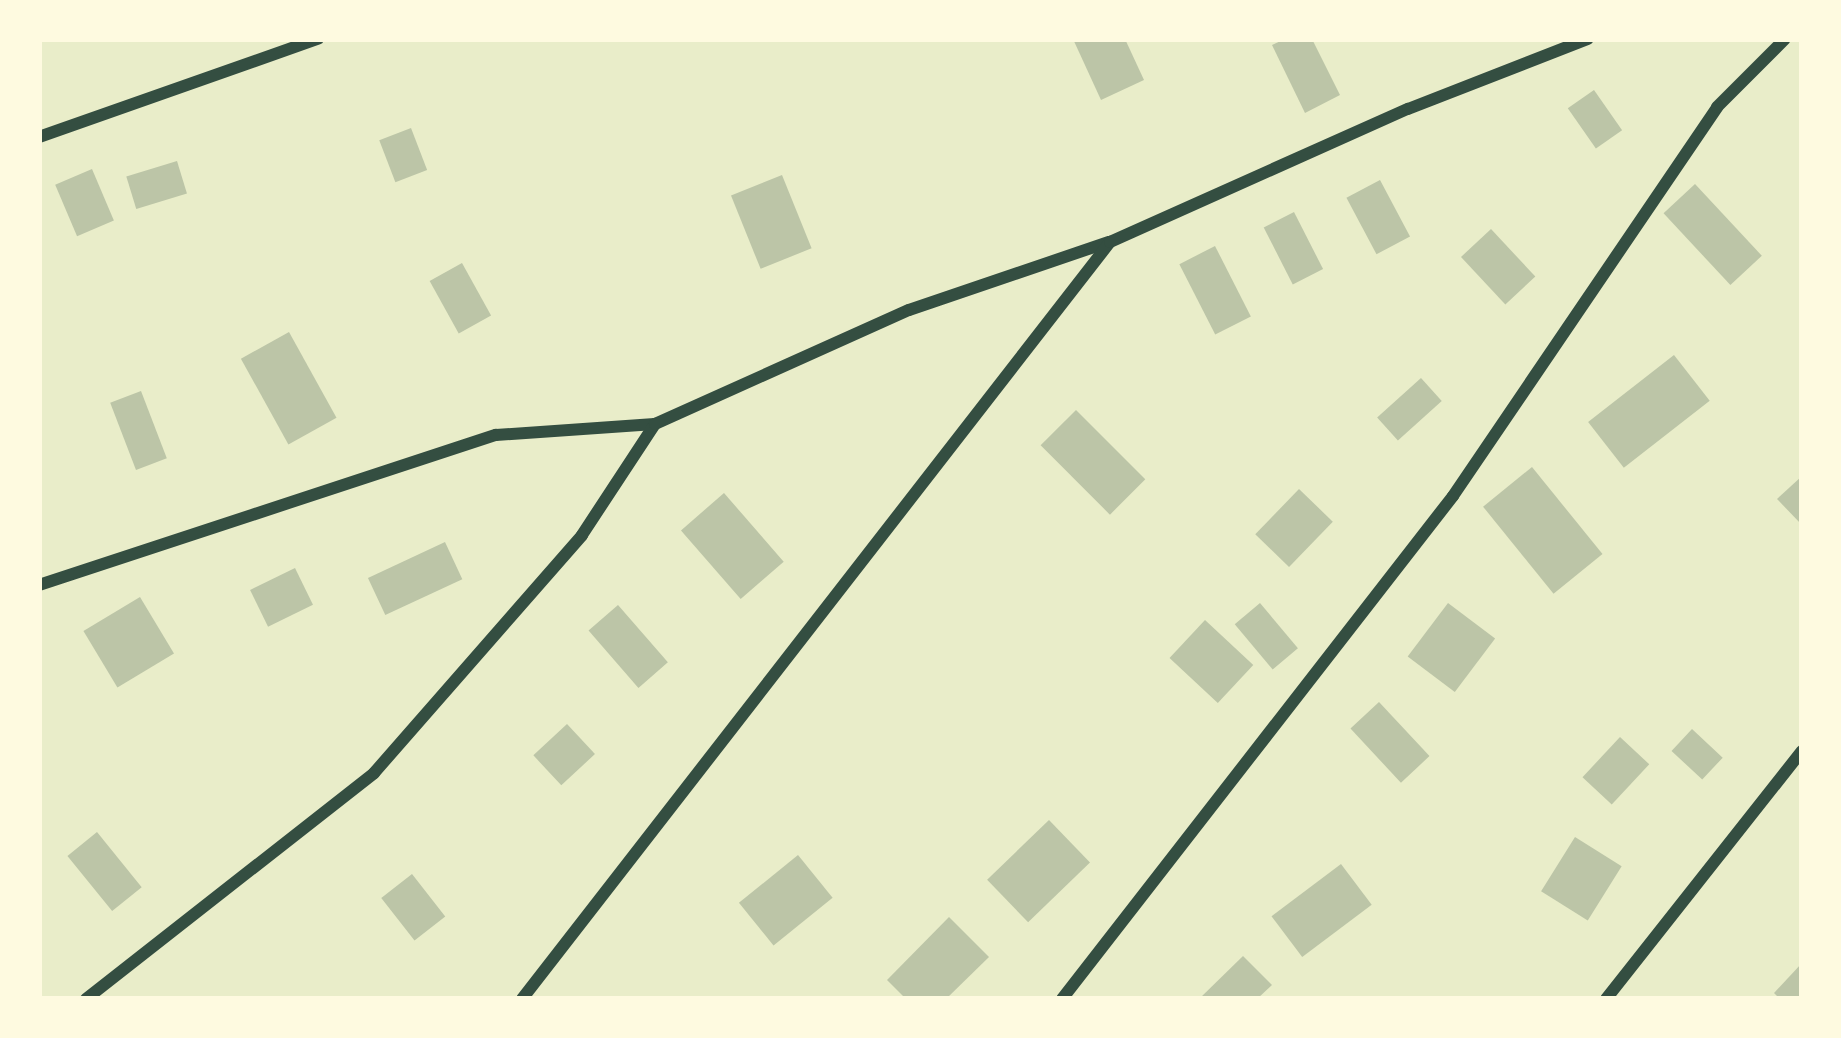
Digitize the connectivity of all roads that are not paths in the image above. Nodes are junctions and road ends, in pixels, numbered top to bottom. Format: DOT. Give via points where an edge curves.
graph roads {
  1 [pos="318,39"];
  2 [pos="1588,39"];
  3 [pos="1785,39"];
  4 [pos="39,137"];
  5 [pos="1110,242"];
  6 [pos="655,424"];
  7 [pos="39,585"];
  8 [pos="1802,751"];
  9 [pos="86,999"];
  10 [pos="522,999"];
  11 [pos="1061,999"];
  12 [pos="1606,999"];
  1 -- 4 [label="street"];
  2 -- 5 [label="street"];
  3 -- 11 [label="street" via="1717,107 1453,496"];
  5 -- 6 [label="street" via="909,310"];
  5 -- 10 [label="street"];
  6 -- 7 [label="street" via="496,435"];
  6 -- 9 [label="street" via="582,535 374,773"];
  8 -- 12 [label="street"];
}
